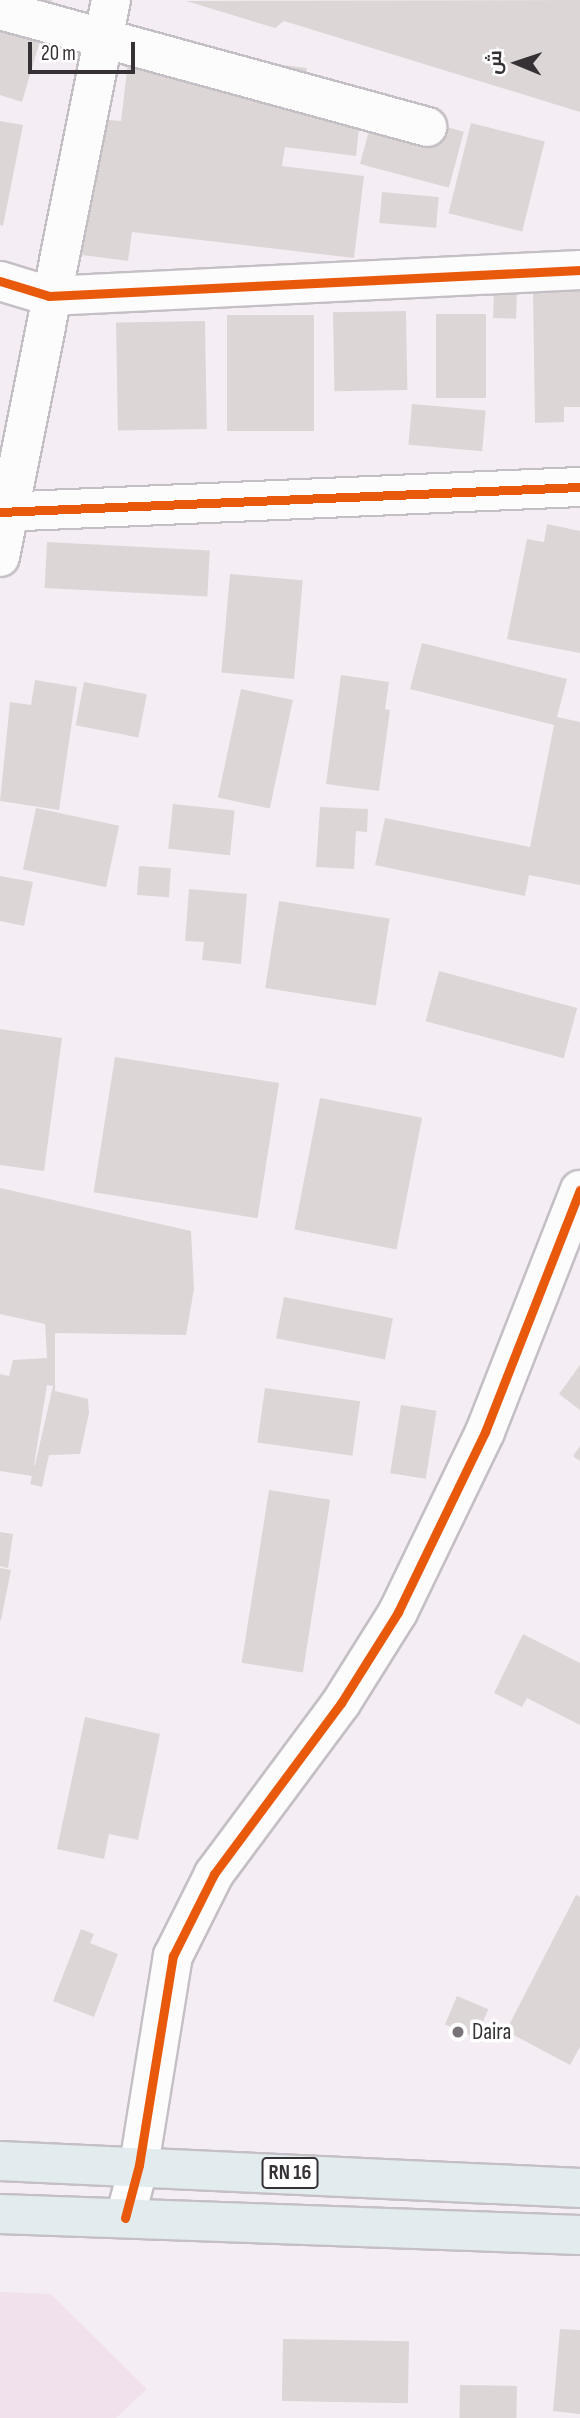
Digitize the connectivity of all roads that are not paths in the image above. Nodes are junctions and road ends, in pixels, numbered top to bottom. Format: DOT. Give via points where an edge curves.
graph roads {
  1 [pos="0,10"];
  2 [pos="107,17"];
  3 [pos="427,127"];
  4 [pos="580,270"];
  5 [pos="0,281"];
  6 [pos="49,296"];
  7 [pos="580,487"];
  8 [pos="4,513"];
  9 [pos="0,557"];
  10 [pos="580,1190"];
  11 [pos="569,1252"];
  12 [pos="0,2161"];
  13 [pos="139,2165"];
  14 [pos="580,2188"];
  15 [pos="0,2214"];
  16 [pos="125,2218"];
  17 [pos="580,2235"];
  1 -- 2 [label="street"];
  2 -- 3 [label="street"];
  2 -- 6 [label="street"];
  4 -- 6 [label="street"];
  5 -- 6 [label="street"];
  6 -- 8 [label="street"];
  7 -- 8 [label="street"];
  8 -- 9 [label="street"];
  10 -- 11 [label="street"];
  11 -- 13 [label="street" via="398,1612 341,1703 214,1874 173,1955"];
  12 -- 13 [label="main road, RN 16"];
  13 -- 14 [label="main road, RN 16"];
  13 -- 16 [label="street"];
  15 -- 16 [label="main road, RN 16"];
  16 -- 17 [label="main road, RN 16"];
}
